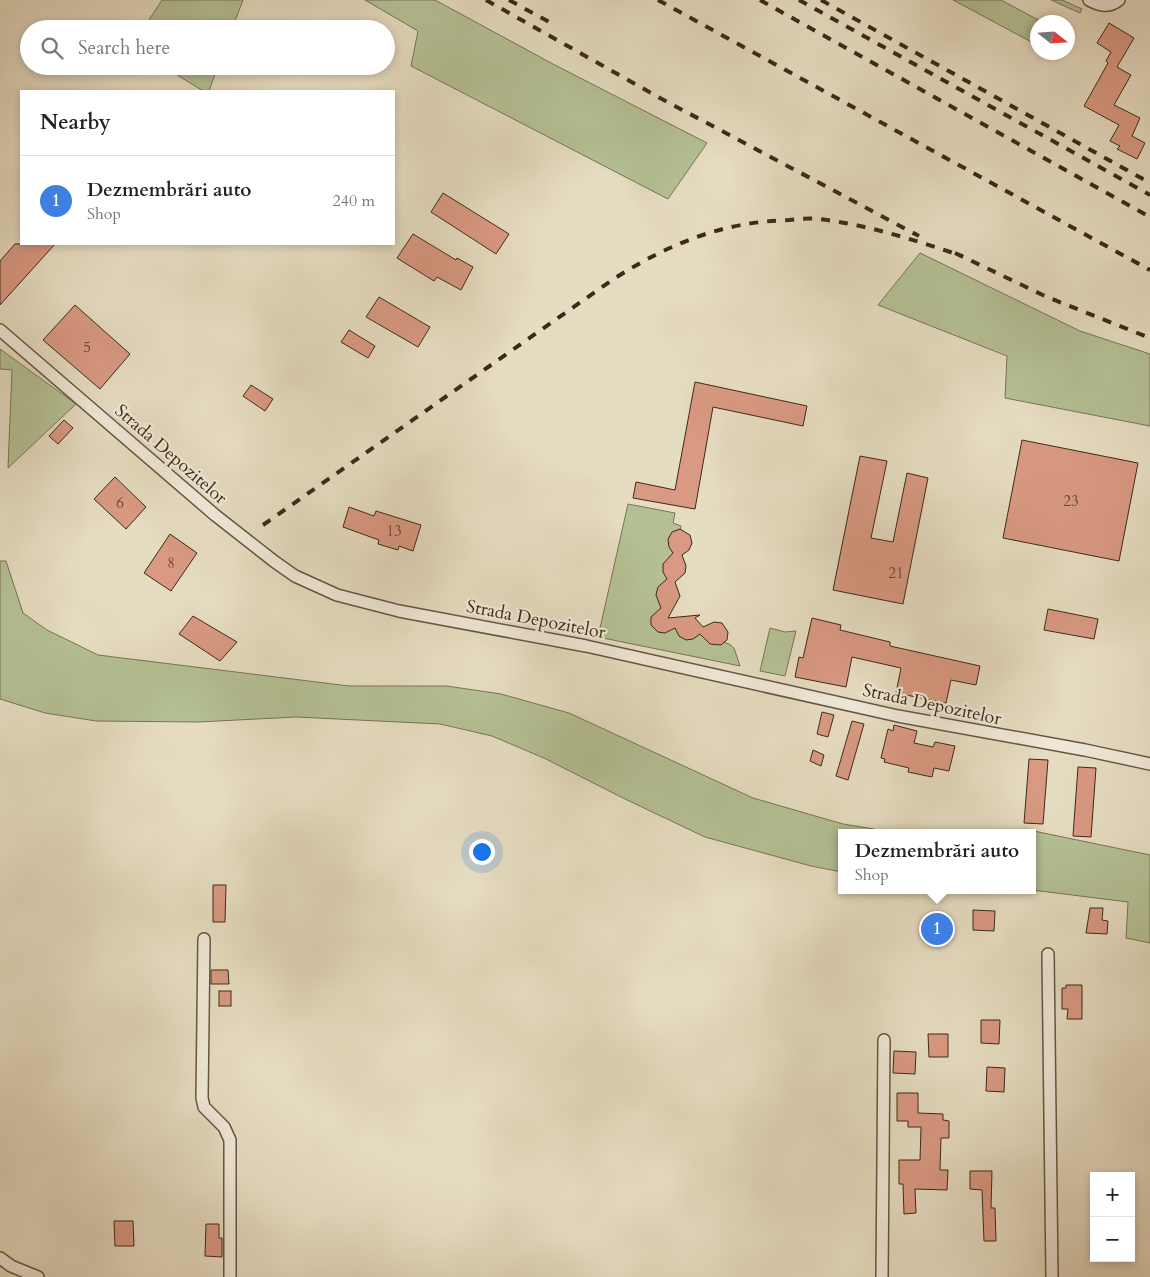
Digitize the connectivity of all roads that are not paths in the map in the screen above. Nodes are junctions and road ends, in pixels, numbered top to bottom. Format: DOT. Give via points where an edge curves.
graph roads {
  1 [pos="1089,0"];
  2 [pos="1119,0"];
  3 [pos="0,330"];
  4 [pos="1150,764"];
  5 [pos="204,939"];
  6 [pos="1048,954"];
  7 [pos="884,1040"];
  8 [pos="0,1258"];
  9 [pos="38,1277"];
  10 [pos="230,1277"];
  11 [pos="882,1277"];
  12 [pos="1052,1277"];
  1 -- 2 [label="street" via="1102,6"];
  3 -- 4 [label="street, Strada Depozitelor" via="237,533 294,576 337,595 399,611 586,646 898,716"];
  5 -- 10 [label="street" via="202,1098 204,1107 224,1127 230,1140"];
  6 -- 12 [label="street"];
  7 -- 11 [label="street"];
  8 -- 9 [label="street"];
}
